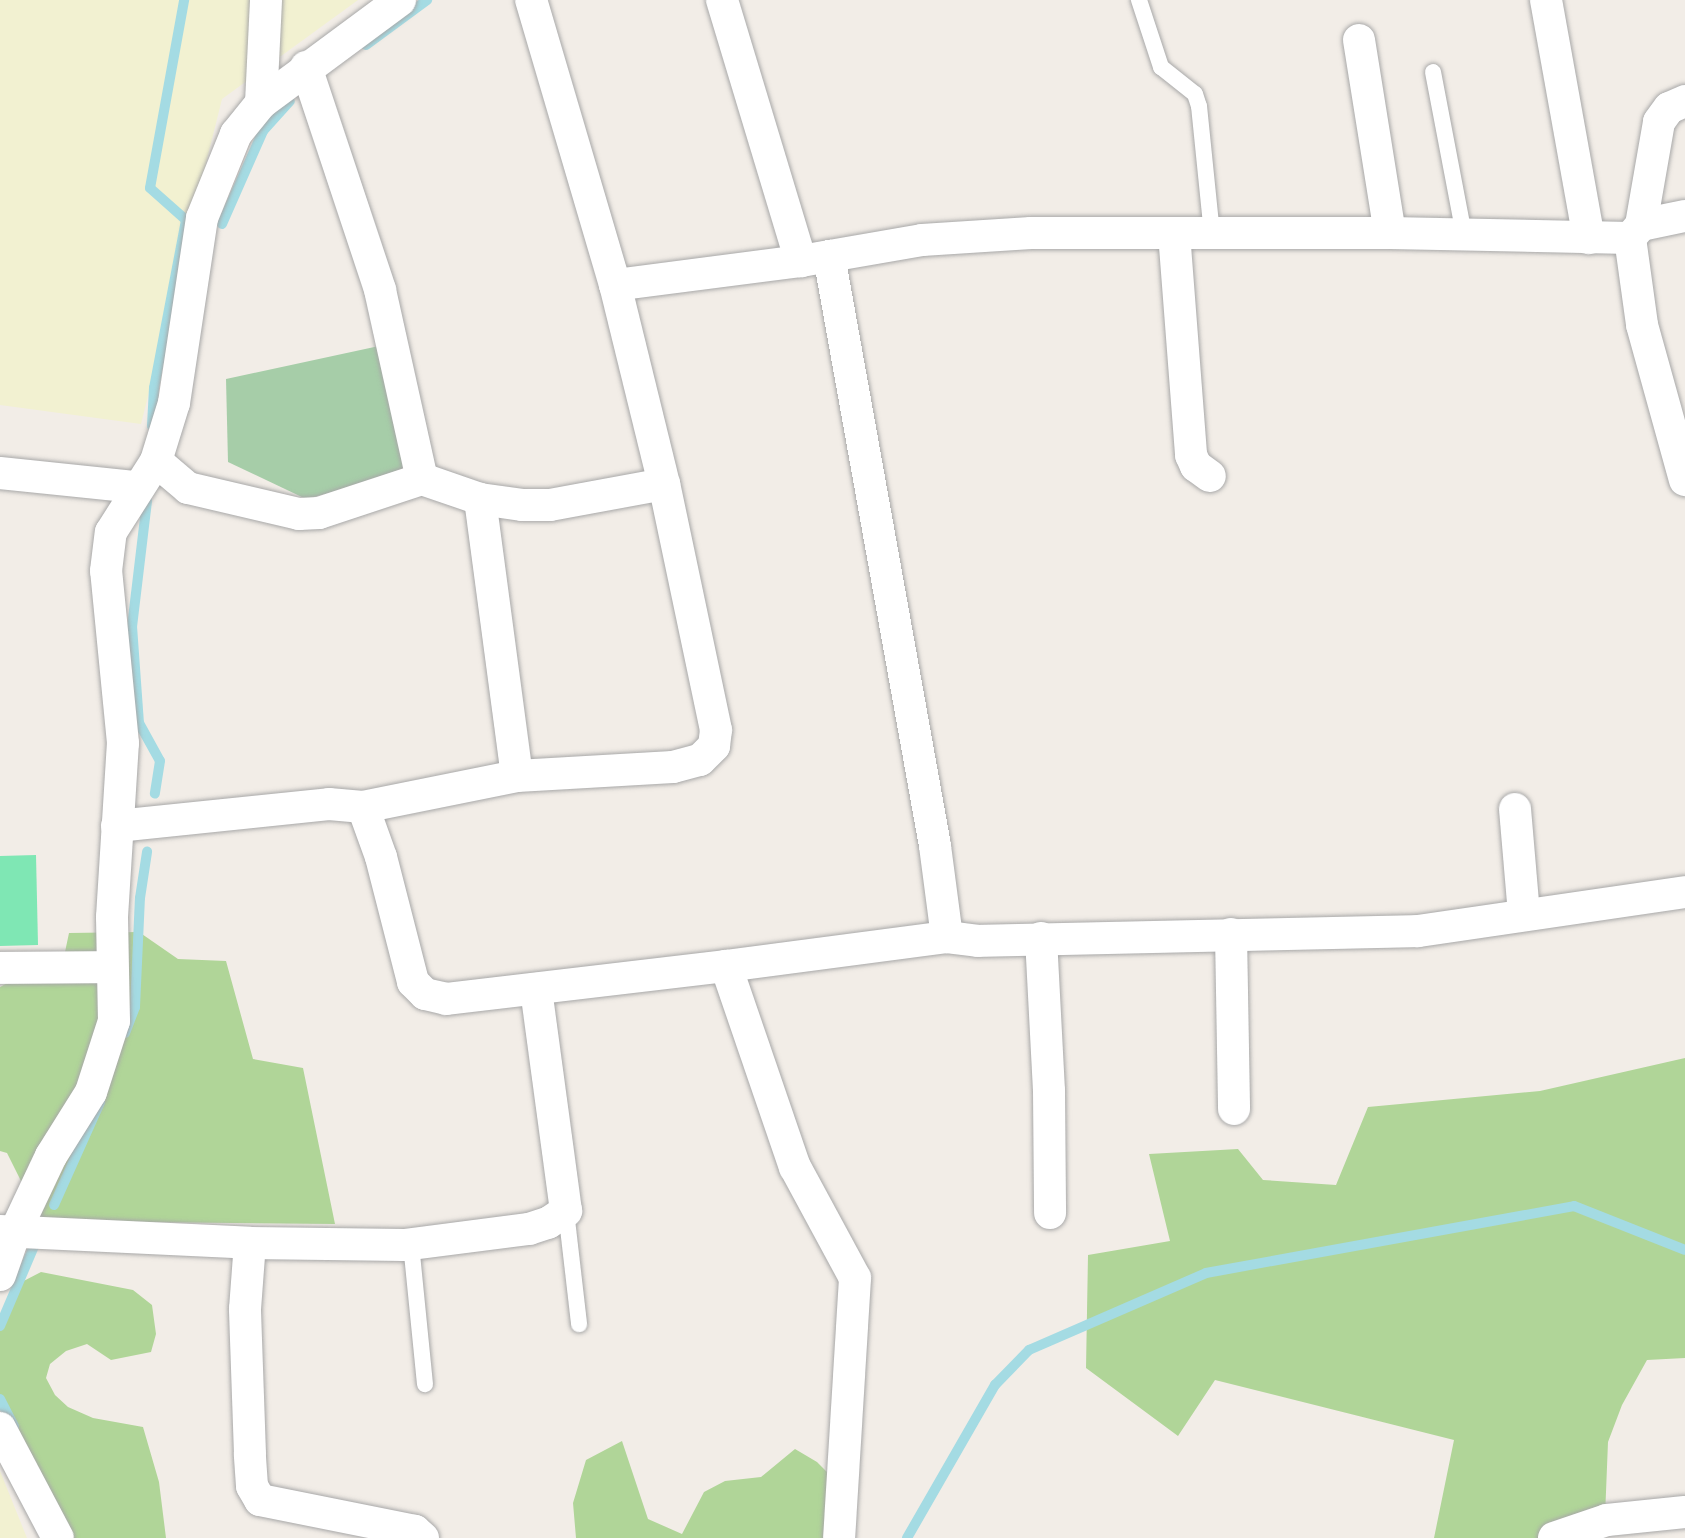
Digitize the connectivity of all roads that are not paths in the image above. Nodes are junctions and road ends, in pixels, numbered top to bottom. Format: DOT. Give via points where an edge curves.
graph roads {
  1 [pos="266,0"];
  2 [pos="400,0"];
  3 [pos="531,0"];
  4 [pos="722,0"];
  5 [pos="1139,0"];
  6 [pos="1545,0"];
  7 [pos="1359,40"];
  8 [pos="306,67"];
  9 [pos="1433,72"];
  10 [pos="1685,100"];
  11 [pos="261,103"];
  12 [pos="1685,216"];
  13 [pos="1635,231"];
  14 [pos="1174,233"];
  15 [pos="1390,233"];
  16 [pos="1464,234"];
  17 [pos="1212,235"];
  18 [pos="1589,238"];
  19 [pos="815,258"];
  20 [pos="615,285"];
  21 [pos="156,461"];
  22 [pos="0,473"];
  23 [pos="1210,476"];
  24 [pos="422,479"];
  25 [pos="1685,480"];
  26 [pos="664,484"];
  27 [pos="136,488"];
  28 [pos="480,499"];
  29 [pos="517,776"];
  30 [pos="363,807"];
  31 [pos="1515,809"];
  32 [pos="117,826"];
  33 [pos="1685,892"];
  34 [pos="1524,914"];
  35 [pos="1230,934"];
  36 [pos="947,937"];
  37 [pos="1041,938"];
  38 [pos="726,966"];
  39 [pos="112,967"];
  40 [pos="0,968"];
  41 [pos="536,989"];
  42 [pos="1234,1109"];
  43 [pos="566,1211"];
  44 [pos="1050,1213"];
  45 [pos="7,1231"];
  46 [pos="250,1243"];
  47 [pos="411,1244"];
  48 [pos="0,1275"];
  49 [pos="579,1324"];
  50 [pos="425,1384"];
  51 [pos="0,1428"];
  52 [pos="1685,1512"];
  53 [pos="58,1538"];
  54 [pos="423,1538"];
  55 [pos="839,1538"];
  56 [pos="1554,1538"];
  1 -- 11 [label="street"];
  2 -- 8 [label="street"];
  3 -- 20 [label="street"];
  4 -- 19 [label="street"];
  5 -- 17 [label="lane" via="1161,67 1195,94 1199,105"];
  6 -- 18 [label="street"];
  7 -- 15 [label="street"];
  8 -- 11 [label="street"];
  8 -- 24 [label="street" via="380,290"];
  9 -- 16 [label="lane"];
  10 -- 13 [label="street" via="1669,108 1659,122"];
  11 -- 21 [label="street" via="236,134 202,218 174,403"];
  12 -- 13 [label="street"];
  13 -- 18 [label="street"];
  13 -- 25 [label="street" via="1642,325"];
  14 -- 17 [label="street"];
  14 -- 19 [label="street" via="1031,233 933,239"];
  14 -- 23 [label="street" via="1191,454 1196,466"];
  15 -- 16 [label="street"];
  15 -- 17 [label="street"];
  16 -- 18 [label="street"];
  19 -- 20 [label="street"];
  19 -- 36 [label="street" via="935,846"];
  20 -- 26 [label="street"];
  21 -- 24 [label="street" via="188,488 299,514 320,513"];
  21 -- 27 [label="street"];
  22 -- 27 [label="street"];
  24 -- 28 [label="street"];
  26 -- 28 [label="street" via="550,505"];
  26 -- 29 [label="street" via="716,730 714,746 700,760 673,767"];
  27 -- 32 [label="street" via="111,531 106,571 123,743"];
  28 -- 29 [label="street"];
  29 -- 30 [label="street"];
  30 -- 32 [label="street" via="329,804"];
  30 -- 41 [label="street" via="381,857 413,982 425,994 446,999"];
  31 -- 34 [label="street"];
  32 -- 39 [label="street"];
  33 -- 34 [label="street"];
  34 -- 35 [label="street" via="1419,932"];
  35 -- 37 [label="street"];
  35 -- 42 [label="street"];
  36 -- 37 [label="street" via="978,941"];
  36 -- 38 [label="street"];
  37 -- 44 [label="street"];
  38 -- 41 [label="street"];
  38 -- 55 [label="street" via="795,1167 855,1278"];
  39 -- 40 [label="street"];
  39 -- 45 [label="street" via="114,1021 91,1092"];
  41 -- 43 [label="street"];
  43 -- 47 [label="street" via="529,1229"];
  43 -- 49 [label="lane"];
  45 -- 46 [label="street"];
  45 -- 48 [label="street"];
  46 -- 47 [label="street"];
  46 -- 54 [label="street" via="245,1309 250,1454 252,1485 260,1500 415,1531"];
  47 -- 50 [label="lane"];
  51 -- 53 [label="street"];
  52 -- 56 [label="street" via="1607,1520"];
}
